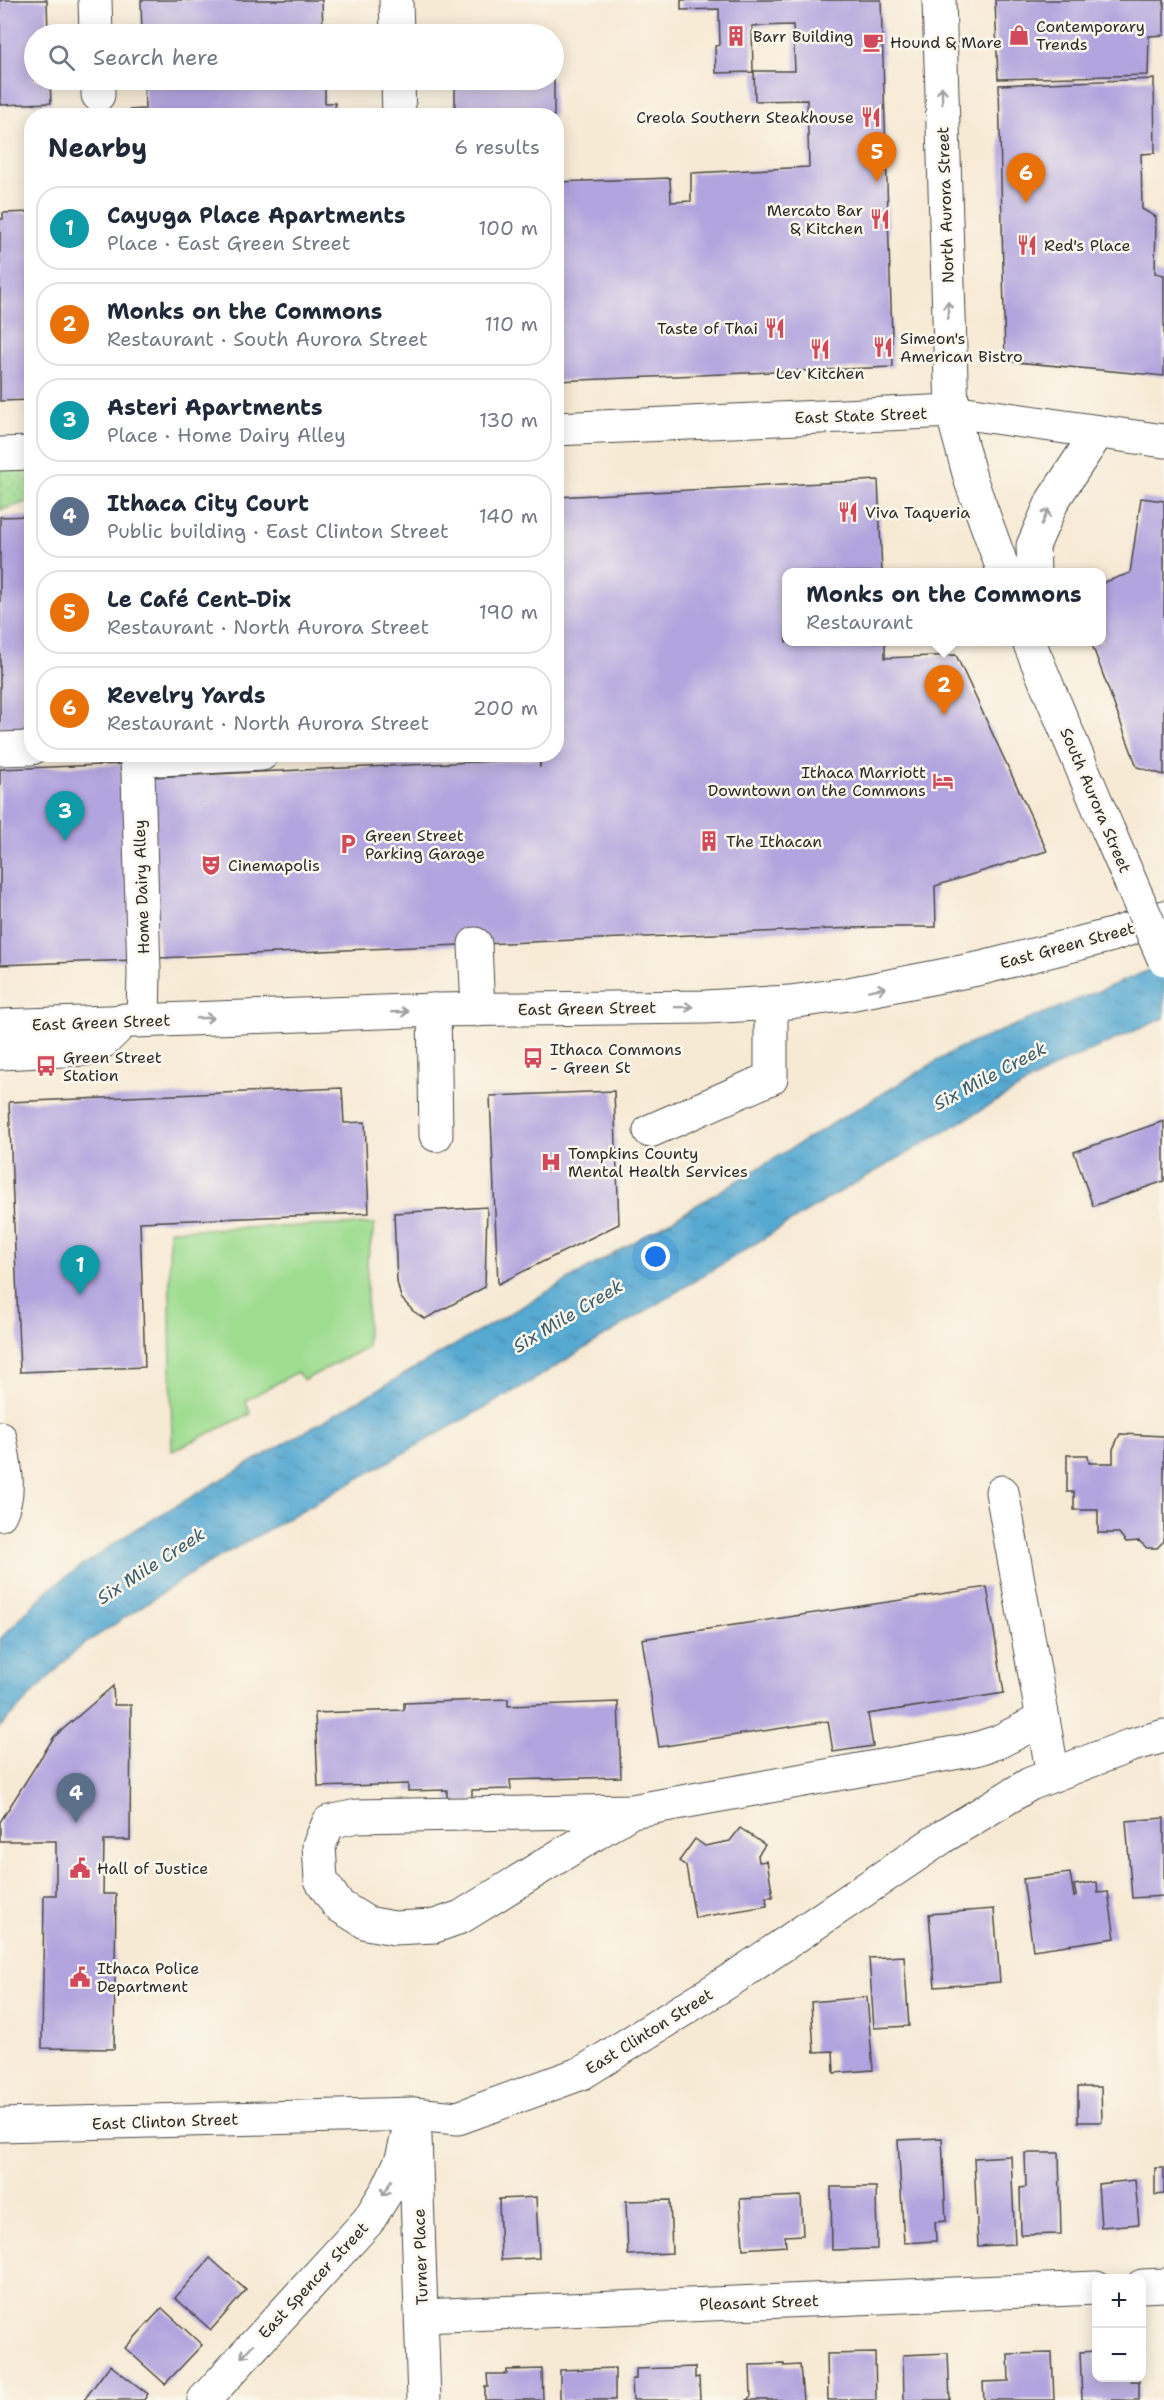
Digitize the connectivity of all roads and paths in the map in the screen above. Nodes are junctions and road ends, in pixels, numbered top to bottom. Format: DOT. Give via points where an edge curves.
graph roads {
  1 [pos="95,0"];
  2 [pos="396,0"];
  3 [pos="939,0"];
  4 [pos="96,24"];
  5 [pos="397,24"];
  6 [pos="398,90"];
  7 [pos="399,108"];
  8 [pos="952,411"];
  9 [pos="564,429"];
  10 [pos="1098,432"];
  11 [pos="1164,441"];
  12 [pos="24,453"];
  13 [pos="0,454"];
  14 [pos="1002,568"];
  15 [pos="1034,568"];
  16 [pos="1035,650"];
  17 [pos="24,748"];
  18 [pos="0,749"];
  19 [pos="137,762"];
  20 [pos="1164,917"];
  21 [pos="475,944"];
  22 [pos="1164,959"];
  23 [pos="771,1003"];
  24 [pos="434,1010"];
  25 [pos="478,1010"];
  26 [pos="134,1020"];
  27 [pos="0,1026"];
  28 [pos="0,1053"];
  29 [pos="650,1131"];
  30 [pos="436,1135"];
  31 [pos="0,1438"];
  32 [pos="1002,1492"];
  33 [pos="0,1514"];
  34 [pos="1043,1719"];
  35 [pos="1164,1736"];
  36 [pos="1053,1775"];
  37 [pos="632,1810"];
  38 [pos="413,2114"];
  39 [pos="0,2125"];
  40 [pos="1164,2285"];
  41 [pos="1146,2286"];
  42 [pos="1092,2288"];
  43 [pos="422,2316"];
  44 [pos="204,2400"];
  45 [pos="424,2400"];
  1 -- 4 [label="main road"];
  2 -- 5 [label="main road"];
  8 -- 3 [label="main road, North Aurora Street, one-way"];
  6 -- 7 [label="main road"];
  8 -- 9 [label="main road, East State Street"];
  8 -- 10 [label="main road, East State Street"];
  8 -- 14 [label="main road" via="970,481"];
  10 -- 11 [label="main road, East State Street"];
  15 -- 10 [label="main road, one-way" via="1032,546 1053,500"];
  12 -- 13 [label="main road"];
  16 -- 22 [label="main road, South Aurora Street, bridge"];
  17 -- 18 [label="main road"];
  19 -- 26 [label="main road, Home Dairy Alley" via="144,971"];
  23 -- 20 [label="main road, East Green Street, one-way" via="849,994 982,968 1112,935"];
  21 -- 25 [label="main road"];
  25 -- 23 [label="main road, East Green Street, one-way"];
  23 -- 29 [label="main road" via="771,1078"];
  24 -- 25 [label="main road, East Green Street"];
  26 -- 24 [label="main road, East Green Street, one-way"];
  24 -- 30 [label="main road"];
  26 -- 27 [label="main road, East Green Street"];
  26 -- 28 [label="main road" via="85,1049"];
  31 -- 33 [label="main road" via="7,1480 6,1503"];
  32 -- 34 [label="main road"];
  34 -- 36 [label="main road"];
  34 -- 37 [label="main road" via="976,1749"];
  35 -- 36 [label="main road, East Clinton Street"];
  36 -- 38 [label="main road, East Clinton Street" via="1030,1784 944,1836 737,1976 582,2073 458,2118"];
  37 -- 37 [label="main road" via="357,1816 329,1822 319,1845 321,1880 338,1905 367,1923 394,1928 435,1926 461,1917"];
  38 -- 39 [label="main road, East Clinton Street"];
  38 -- 43 [label="main road, Turner Place"];
  38 -- 44 [label="main road, East Spencer Street, one-way" via="402,2159 368,2221"];
  40 -- 41 [label="main road"];
  42 -- 43 [label="main road, Pleasant Street"];
  43 -- 45 [label="main road, Turner Place"];
}
